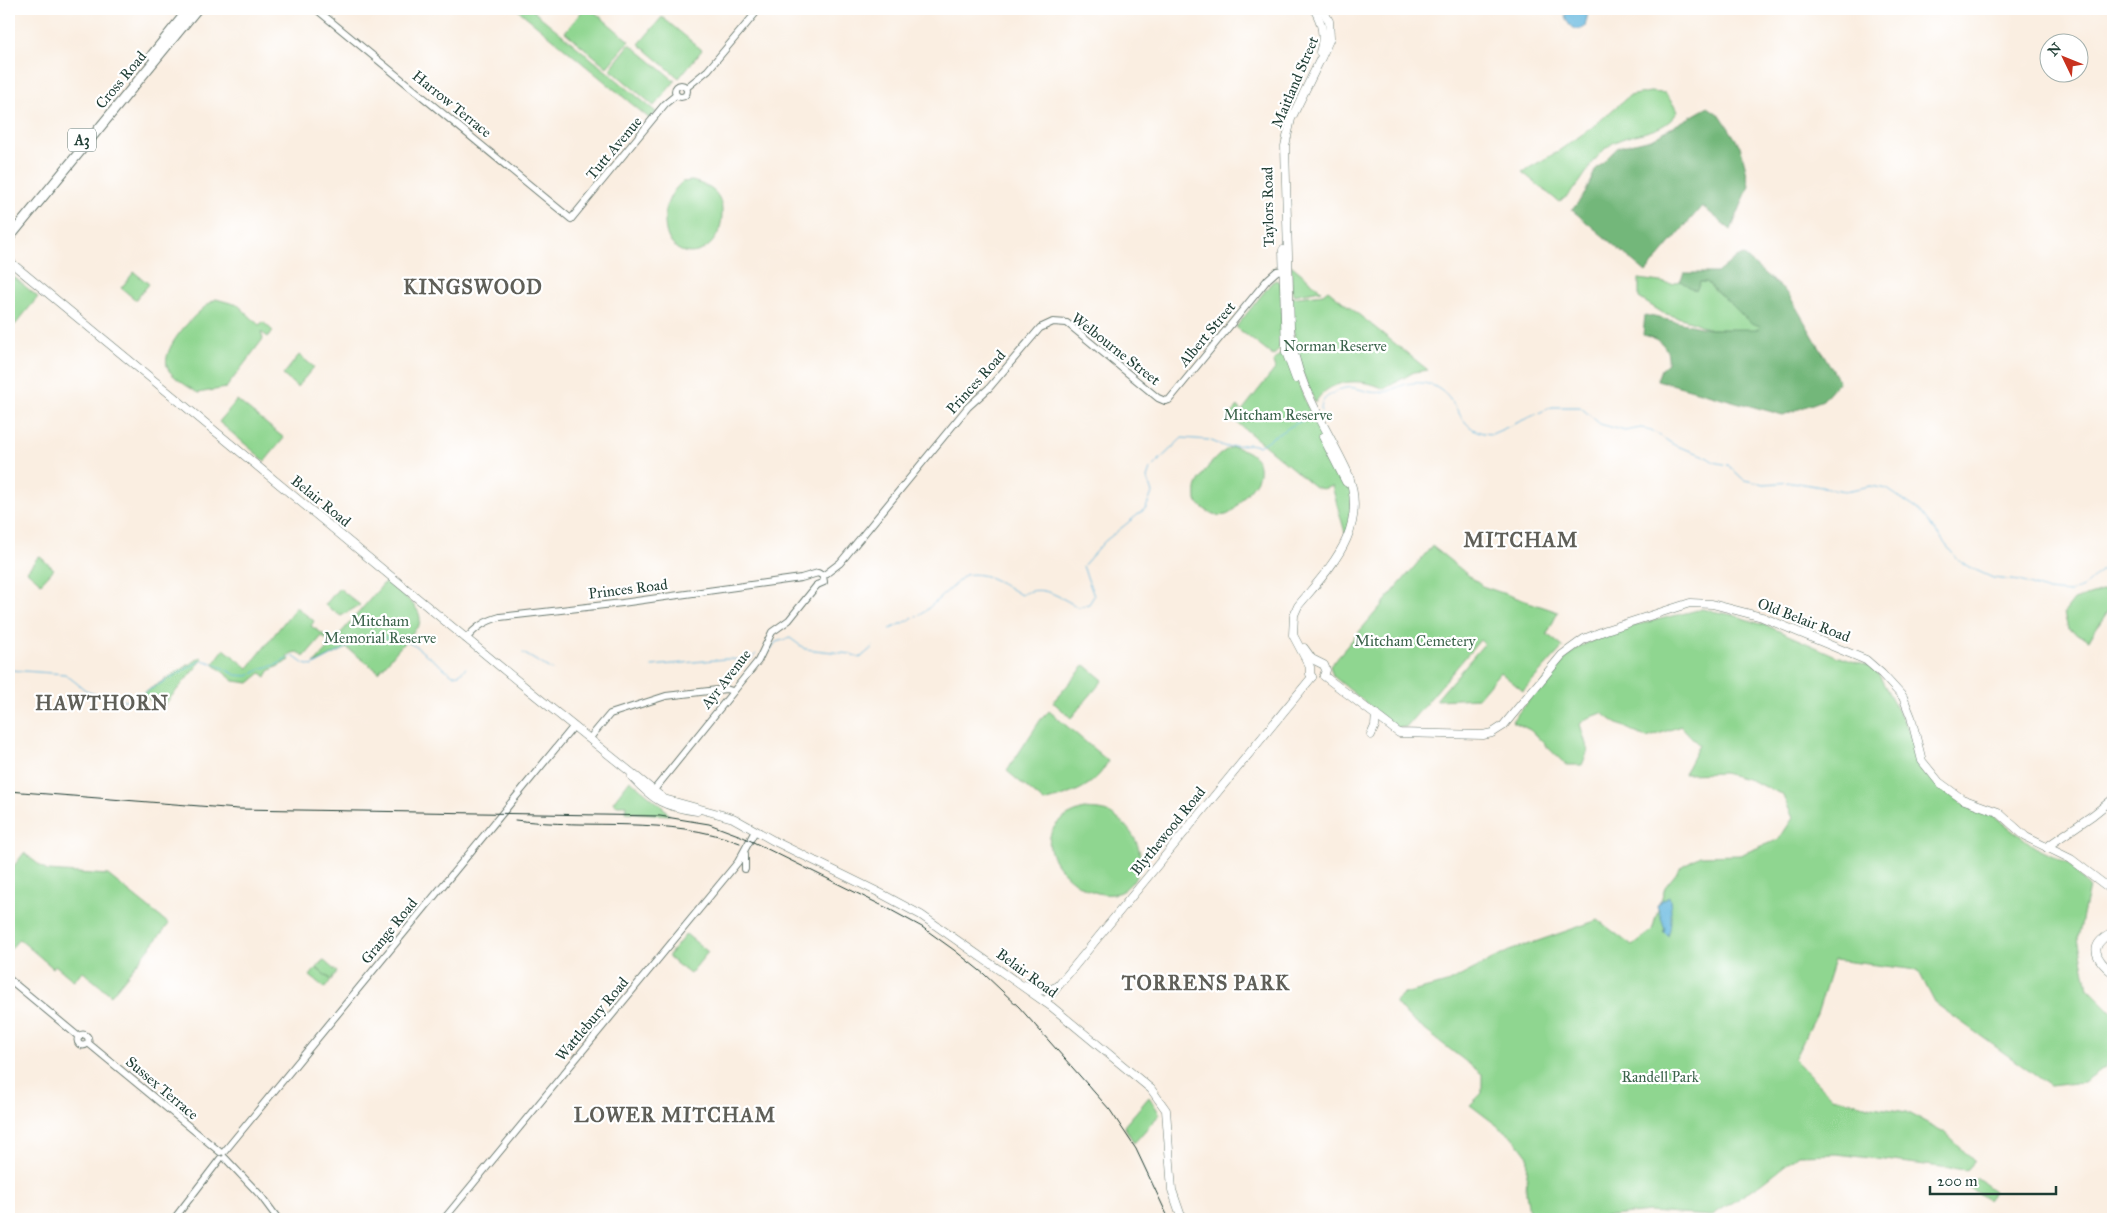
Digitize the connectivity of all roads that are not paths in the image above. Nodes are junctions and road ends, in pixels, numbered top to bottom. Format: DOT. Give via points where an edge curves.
graph roads {
  1 [pos="189,9"];
  2 [pos="197,9"];
  3 [pos="316,9"];
  4 [pos="759,9"];
  5 [pos="1314,9"];
  6 [pos="1320,13"];
  7 [pos="1331,28"];
  8 [pos="1322,44"];
  9 [pos="157,55"];
  10 [pos="1282,136"];
  11 [pos="1285,146"];
  12 [pos="572,219"];
  13 [pos="10,234"];
  14 [pos="9,245"];
  15 [pos="10,260"];
  16 [pos="1286,273"];
  17 [pos="1053,322"];
  18 [pos="1163,401"];
  19 [pos="823,576"];
  20 [pos="814,581"];
  21 [pos="1308,594"];
  22 [pos="466,639"];
  23 [pos="1317,662"];
  24 [pos="1310,667"];
  25 [pos="1324,676"];
  26 [pos="1312,677"];
  27 [pos="732,691"];
  28 [pos="1376,714"];
  29 [pos="574,726"];
  30 [pos="1371,735"];
  31 [pos="589,739"];
  32 [pos="616,762"];
  33 [pos="654,790"];
  34 [pos="2113,799"];
  35 [pos="755,831"];
  36 [pos="2048,848"];
  37 [pos="745,852"];
  38 [pos="745,869"];
  39 [pos="2113,891"];
  40 [pos="2113,933"];
  41 [pos="2113,973"];
  42 [pos="9,979"];
  43 [pos="1016,981"];
  44 [pos="1059,986"];
  45 [pos="1045,1002"];
  46 [pos="222,1155"];
  47 [pos="174,1219"];
  48 [pos="278,1219"];
  49 [pos="444,1219"];
  50 [pos="1182,1219"];
  1 -- 9 [label="highway, Cross Road / A3"];
  2 -- 9 [label="highway, Cross Road / A3"];
  3 -- 12 [label="street, Harrow Terrace"];
  4 -- 12 [label="street, Tutt Avenue" via="708,70 686,88 686,96 680,98 676,95 665,104"];
  5 -- 6 [label="main road"];
  6 -- 7 [label="main road" via="1329,21"];
  6 -- 8 [label="main road, Maitland Street"];
  7 -- 8 [label="main road"];
  7 -- 11 [label="main road, Maitland Street" via="1326,48 1291,119"];
  8 -- 10 [label="main road, Maitland Street"];
  9 -- 13 [label="highway, Cross Road / A3"];
  10 -- 16 [label="main road, Taylors Road"];
  11 -- 16 [label="main road, Taylors Road"];
  13 -- 14 [label="main road"];
  15 -- 22 [label="main road, Belair Road"];
  16 -- 18 [label="street, Albert Street" via="1268,280 1169,400"];
  16 -- 21 [label="main road" via="1286,352 1348,479 1352,521 1341,552"];
  17 -- 18 [label="street, Welbourne Street" via="1067,323"];
  17 -- 19 [label="street, Princes Road" via="1040,328 986,391 968,407 840,563"];
  19 -- 20 [label="street, Princes Road" via="818,573"];
  19 -- 20 [label="street, Princes Road" via="824,582"];
  20 -- 22 [label="street, Princes Road" via="801,578 620,604 500,617 477,627"];
  20 -- 27 [label="street, Ayr Avenue" via="789,620 772,632 760,658"];
  21 -- 23 [label="main road" via="1298,630 1306,653"];
  21 -- 24 [label="main road" via="1298,606 1293,626 1297,644"];
  22 -- 29 [label="main road, Belair Road"];
  23 -- 24 [label="main road"];
  23 -- 25 [label="main road" via="1325,668"];
  24 -- 26 [label="main road"];
  25 -- 26 [label="main road"];
  25 -- 28 [label="main road, Old Belair Road"];
  26 -- 44 [label="main road, Blythewood Road"];
  27 -- 31 [label="street" via="677,694 610,714"];
  27 -- 33 [label="street, Ayr Avenue"];
  28 -- 30 [label="main road"];
  28 -- 36 [label="main road, Old Belair Road" via="1402,734 1492,733 1510,719 1562,655 1584,639 1682,604 1712,604 1777,622 1866,660 1903,697 1922,760 1939,782 1962,799 1998,812 2026,838"];
  29 -- 31 [label="main road, Belair Road"];
  29 -- 46 [label="street, Grange Road"];
  31 -- 32 [label="main road, Belair Road"];
  32 -- 33 [label="main road, Belair Road"];
  32 -- 35 [label="main road, Belair Road" via="664,804 702,812"];
  33 -- 35 [label="main road, Belair Road" via="669,801 712,811 746,824"];
  34 -- 36 [label="main road"];
  35 -- 37 [label="street, Wattlebury Road"];
  35 -- 43 [label="main road, Belair Road" via="880,893"];
  36 -- 39 [label="main road, Old Belair Road" via="2071,859"];
  37 -- 38 [label="street"];
  37 -- 49 [label="street, Wattlebury Road"];
  40 -- 41 [label="main road" via="2099,941 2096,950 2098,958"];
  42 -- 46 [label="street, Sussex Terrace" via="79,1037 87,1036 88,1043"];
  43 -- 44 [label="main road" via="1043,992"];
  43 -- 45 [label="main road, Belair Road"];
  44 -- 45 [label="main road, Blythewood Road"];
  45 -- 50 [label="main road, Belair Road" via="1152,1089 1160,1100 1166,1110 1172,1190"];
  46 -- 47 [label="street, Grange Road"];
  46 -- 48 [label="street, Sussex Terrace"];
}
